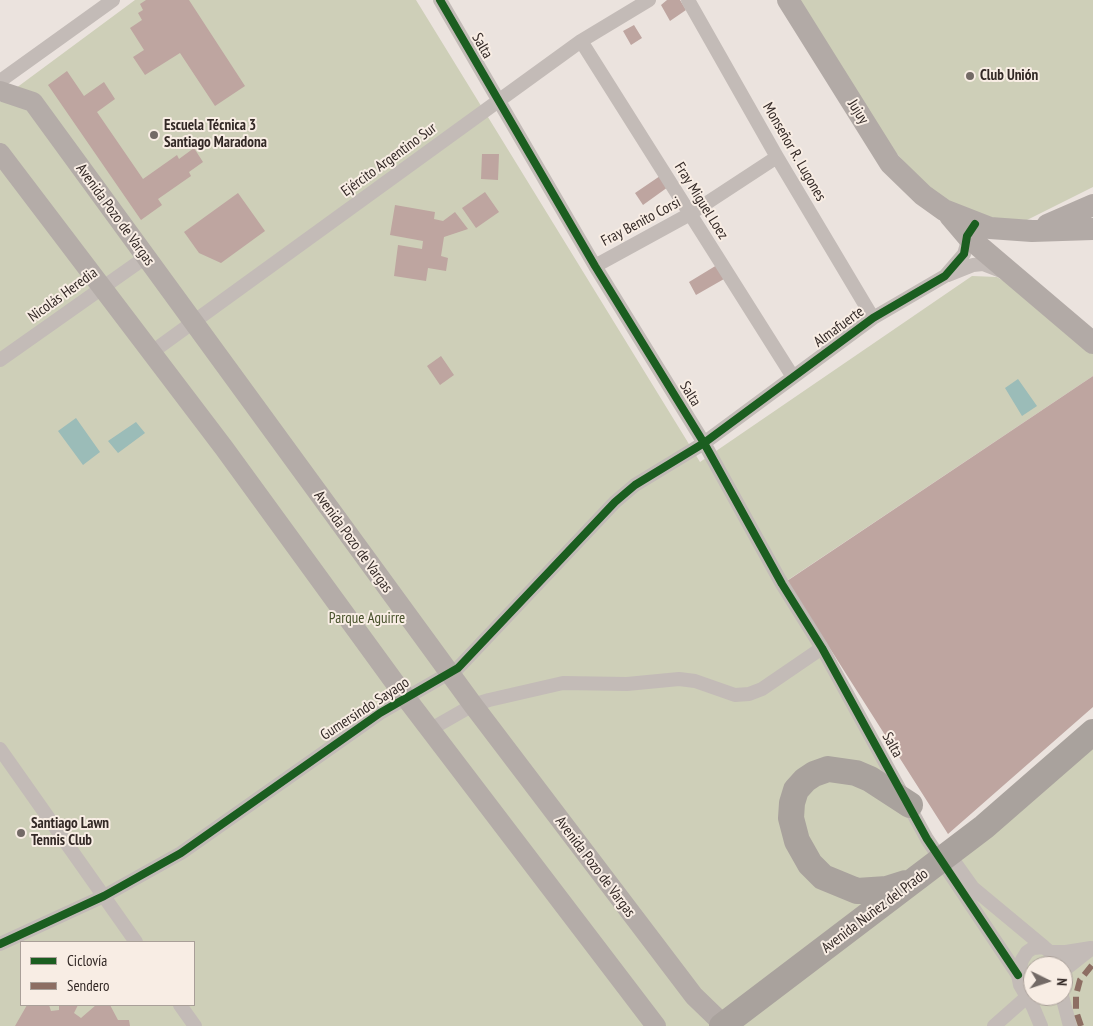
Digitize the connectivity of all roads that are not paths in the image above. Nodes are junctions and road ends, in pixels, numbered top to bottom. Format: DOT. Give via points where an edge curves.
graph roads {
  1 [pos="113,0"];
  2 [pos="440,0"];
  3 [pos="649,0"];
  4 [pos="688,0"];
  5 [pos="788,0"];
  6 [pos="582,41"];
  7 [pos="0,81"];
  8 [pos="0,91"];
  9 [pos="498,101"];
  10 [pos="0,153"];
  11 [pos="777,157"];
  12 [pos="1093,205"];
  13 [pos="690,214"];
  14 [pos="1093,229"];
  15 [pos="971,230"];
  16 [pos="1032,231"];
  17 [pos="146,257"];
  18 [pos="595,266"];
  19 [pos="945,276"];
  20 [pos="1015,277"];
  21 [pos="102,286"];
  22 [pos="873,318"];
  23 [pos="193,323"];
  24 [pos="1093,343"];
  25 [pos="152,352"];
  26 [pos="0,360"];
  27 [pos="793,377"];
  28 [pos="704,442"];
  29 [pos="822,648"];
  30 [pos="449,673"];
  31 [pos="406,698"];
  32 [pos="473,705"];
  33 [pos="431,729"];
  34 [pos="1093,732"];
  35 [pos="0,749"];
  36 [pos="910,805"];
  37 [pos="920,877"];
  38 [pos="104,896"];
  39 [pos="135,941"];
  40 [pos="0,944"];
  41 [pos="1092,947"];
  42 [pos="1048,950"];
  43 [pos="1053,956"];
  44 [pos="1073,963"];
  45 [pos="1018,975"];
  46 [pos="1023,990"];
  47 [pos="181,1006"];
  48 [pos="1023,1006"];
  49 [pos="1032,1006"];
  50 [pos="1065,1006"];
  51 [pos="723,1025"];
  52 [pos="194,1026"];
  53 [pos="656,1026"];
  54 [pos="994,1026"];
  55 [pos="1041,1026"];
  56 [pos="1070,1026"];
  1 -- 7 [label="street"];
  2 -- 9 [label="street, Salta"];
  3 -- 6 [label="street, Ejército Argentino Sur"];
  4 -- 11 [label="street, Monseñor R. Lugones"];
  5 -- 15 [label="main road, Jujuy" via="890,163 923,195"];
  6 -- 9 [label="street, Ejército Argentino Sur"];
  6 -- 13 [label="street, Fray Miguel Loez"];
  8 -- 17 [label="main road, Avenida Pozo de Vargas" via="33,102"];
  9 -- 18 [label="street, Salta"];
  9 -- 23 [label="street, Ejército Argentino Sur"];
  10 -- 21 [label="main road"];
  11 -- 13 [label="street, Fray Benito Corsi"];
  11 -- 22 [label="street, Monseñor R. Lugones"];
  12 -- 16 [label="main road"];
  13 -- 18 [label="street, Fray Benito Corsi"];
  13 -- 27 [label="street, Fray Miguel Loez"];
  14 -- 16 [label="main road"];
  15 -- 16 [label="main road"];
  15 -- 19 [label="street, Almafuerte" via="964,254"];
  15 -- 20 [label="main road"];
  17 -- 21 [label="street, Nicolás Heredia"];
  17 -- 23 [label="main road, Avenida Pozo de Vargas"];
  18 -- 28 [label="street, Salta"];
  19 -- 20 [label="street" via="983,264"];
  19 -- 22 [label="street, Almafuerte"];
  20 -- 24 [label="main road"];
  21 -- 25 [label="main road"];
  21 -- 26 [label="street, Nicolás Heredia"];
  22 -- 27 [label="street, Almafuerte"];
  23 -- 25 [label="street, Ejército Argentino Sur"];
  23 -- 30 [label="main road, Avenida Pozo de Vargas"];
  25 -- 31 [label="main road"];
  27 -- 28 [label="street, Almafuerte"];
  28 -- 29 [label="street, Salta" via="782,584"];
  28 -- 30 [label="street, Gumersindo Sayago" via="651,473 615,502 467,661"];
  29 -- 32 [label="street" via="762,689 749,694 735,695 680,679 627,684 579,682 526,690"];
  29 -- 36 [label="street, Salta"];
  30 -- 31 [label="street, Gumersindo Sayago"];
  30 -- 32 [label="main road, Avenida Pozo de Vargas"];
  31 -- 33 [label="main road"];
  31 -- 38 [label="street, Gumersindo Sayago" via="182,853"];
  32 -- 33 [label="street"];
  32 -- 51 [label="main road, Avenida Pozo de Vargas" via="694,996"];
  33 -- 53 [label="main road"];
  34 -- 37 [label="highway, Avenida Nuñez del Prado" via="984,827"];
  35 -- 38 [label="street"];
  36 -- 37 [label="highway" via="870,779 856,773 828,769 814,774 796,790 791,818 803,855 823,877 857,891 887,888"];
  36 -- 42 [label="street" via="973,888"];
  36 -- 45 [label="street" via="928,840"];
  37 -- 51 [label="highway, Avenida Nuñez del Prado"];
  38 -- 39 [label="street"];
  38 -- 40 [label="street, Gumersindo Sayago"];
  41 -- 42 [label="street" via="1066,952"];
  41 -- 44 [label="street"];
  42 -- 43 [label="street"];
  42 -- 45 [label="street" via="1033,948 1027,952"];
  45 -- 46 [label="street"];
  47 -- 52 [label="street"];
  48 -- 54 [label="street"];
  49 -- 55 [label="street"];
  50 -- 56 [label="street"];
}
